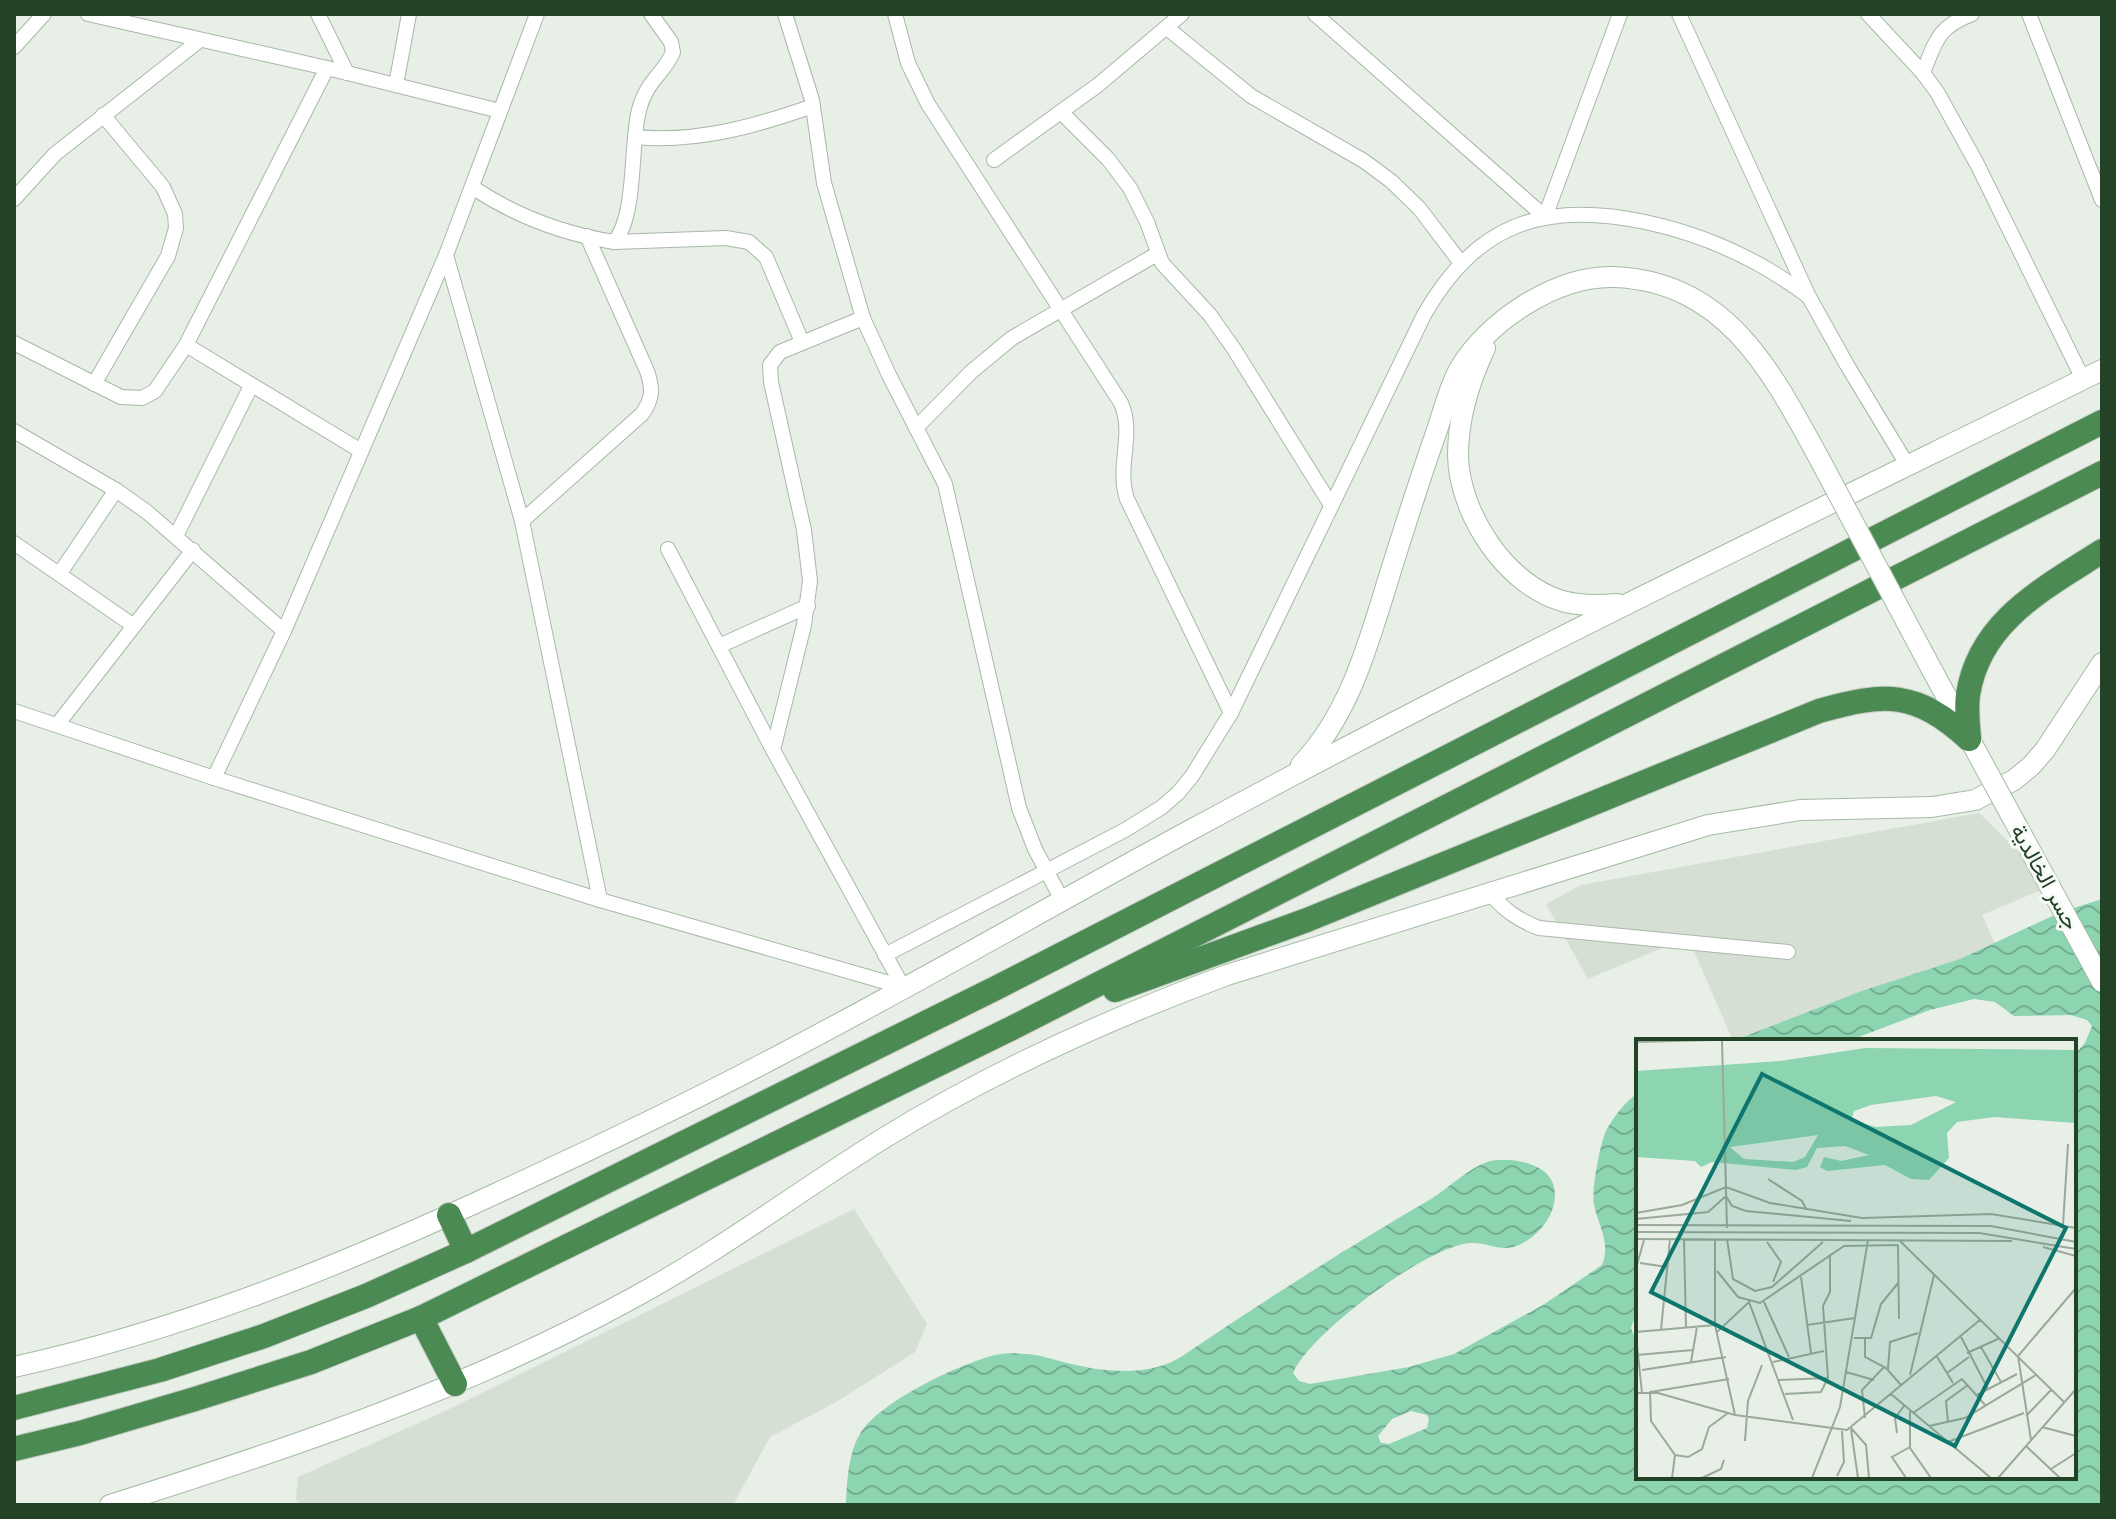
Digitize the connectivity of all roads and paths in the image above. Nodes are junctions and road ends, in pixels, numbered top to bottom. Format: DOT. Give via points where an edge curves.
graph roads {
  1 [pos="44,14"];
  2 [pos="88,14"];
  3 [pos="318,14"];
  4 [pos="409,14"];
  5 [pos="537,14"];
  6 [pos="651,14"];
  7 [pos="785,14"];
  8 [pos="1182,14"];
  9 [pos="1315,14"];
  10 [pos="1620,14"];
  11 [pos="1679,14"];
  12 [pos="1868,14"];
  13 [pos="1972,14"];
  14 [pos="2029,14"];
  15 [pos="899,16"];
  16 [pos="1167,28"];
  17 [pos="200,40"];
  18 [pos="14,47"];
  19 [pos="327,68"];
  20 [pos="347,73"];
  21 [pos="1923,73"];
  22 [pos="396,85"];
  23 [pos="813,106"];
  24 [pos="500,111"];
  25 [pos="1061,112"];
  26 [pos="103,115"];
  27 [pos="635,137"];
  28 [pos="994,160"];
  29 [pos="2099,182"];
  30 [pos="472,187"];
  31 [pos="14,199"];
  32 [pos="2102,200"];
  33 [pos="1545,217"];
  34 [pos="587,236"];
  35 [pos="614,242"];
  36 [pos="1157,254"];
  37 [pos="446,255"];
  38 [pos="1461,263"];
  39 [pos="1809,297"];
  40 [pos="1060,309"];
  41 [pos="863,318"];
  42 [pos="1494,330"];
  43 [pos="802,342"];
  44 [pos="186,345"];
  45 [pos="17,349"];
  46 [pos="2102,370"];
  47 [pos="2083,379"];
  48 [pos="94,384"];
  49 [pos="251,386"];
  50 [pos="2102,422"];
  51 [pos="916,428"];
  52 [pos="14,431"];
  53 [pos="361,451"];
  54 [pos="1908,466"];
  55 [pos="2102,473"];
  56 [pos="116,490"];
  57 [pos="1331,505"];
  58 [pos="522,521"];
  59 [pos="176,536"];
  60 [pos="14,543"];
  61 [pos="668,549"];
  62 [pos="193,550"];
  63 [pos="2102,551"];
  64 [pos="60,573"];
  65 [pos="1630,602"];
  66 [pos="808,606"];
  67 [pos="134,626"];
  68 [pos="284,631"];
  69 [pos="719,646"];
  70 [pos="2102,663"];
  71 [pos="14,711"];
  72 [pos="1231,713"];
  73 [pos="57,725"];
  74 [pos="1969,739"];
  75 [pos="773,750"];
  76 [pos="214,778"];
  77 [pos="1269,788"];
  78 [pos="1047,871"];
  79 [pos="1490,893"];
  80 [pos="600,900"];
  81 [pos="1062,900"];
  82 [pos="1788,952"];
  83 [pos="885,955"];
  84 [pos="2102,982"];
  85 [pos="903,987"];
  86 [pos="996,988"];
  87 [pos="1014,1027"];
  88 [pos="449,1215"];
  89 [pos="466,1251"];
  90 [pos="421,1318"];
  91 [pos="14,1367"];
  92 [pos="455,1384"];
  93 [pos="14,1408"];
  94 [pos="14,1449"];
  95 [pos="110,1505"];
  1 -- 18 [label="street"];
  2 -- 17 [label="street"];
  3 -- 20 [label="street"];
  4 -- 22 [label="street"];
  5 -- 24 [label="street"];
  6 -- 27 [label="street" via="673,52 643,96"];
  7 -- 23 [label="street"];
  8 -- 16 [label="street"];
  9 -- 33 [label="street"];
  10 -- 33 [label="street"];
  11 -- 39 [label="street"];
  12 -- 21 [label="street"];
  13 -- 21 [label="street" via="1943,29"];
  14 -- 29 [label="street"];
  15 -- 40 [label="street" via="908,63 928,104"];
  16 -- 25 [label="street"];
  16 -- 38 [label="street" via="1251,96 1391,181"];
  17 -- 19 [label="street"];
  17 -- 26 [label="street"];
  19 -- 20 [label="street"];
  19 -- 44 [label="street"];
  20 -- 22 [label="street"];
  21 -- 47 [label="street" via="1977,164"];
  22 -- 24 [label="street"];
  23 -- 27 [label="street" via="715,133"];
  23 -- 41 [label="street" via="824,183"];
  24 -- 30 [label="street"];
  25 -- 28 [label="street"];
  25 -- 36 [label="street" via="1130,188"];
  26 -- 31 [label="street" via="55,154"];
  26 -- 48 [label="street" via="163,187 176,228 168,256"];
  27 -- 35 [label="street" via="626,216"];
  29 -- 32 [label="street"];
  30 -- 34 [label="street" via="520,214"];
  30 -- 37 [label="street"];
  33 -- 38 [label="street" via="1500,233"];
  33 -- 39 [label="street" via="1619,217 1686,232 1751,258"];
  34 -- 35 [label="street"];
  34 -- 58 [label="street" via="647,371 651,398 642,414"];
  35 -- 43 [label="street" via="749,242 766,257"];
  36 -- 40 [label="street"];
  36 -- 57 [label="street" via="1234,349"];
  37 -- 53 [label="street"];
  37 -- 58 [label="street"];
  38 -- 57 [label="street" via="1434,296"];
  39 -- 54 [label="street"];
  40 -- 51 [label="street" via="991,354"];
  40 -- 72 [label="street" via="1124,410 1122,477 1127,499"];
  41 -- 43 [label="street"];
  41 -- 51 [label="street"];
  42 -- 65 [label="main road" via="1471,385 1458,455 1464,494 1479,529 1502,561 1532,586 1560,600 1590,607"];
  42 -- 74 [label="main road, جسر الخالدية, bridge" via="1540,295 1570,283 1615,277 1669,287 1697,299 1726,321 1769,370"];
  42 -- 77 [label="main road, جسر الخالدية" via="1460,369 1449,393 1348,694 1318,748"];
  43 -- 66 [label="street" via="780,352 769,374 808,555"];
  44 -- 48 [label="street" via="159,386 142,398 128,399"];
  44 -- 49 [label="street"];
  45 -- 48 [label="street"];
  46 -- 47 [label="main road"];
  47 -- 54 [label="main road"];
  49 -- 53 [label="street"];
  49 -- 59 [label="street"];
  50 -- 86 [label="highway"];
  51 -- 78 [label="street" via="945,484 1019,808"];
  52 -- 56 [label="street"];
  53 -- 68 [label="street"];
  54 -- 65 [label="main road"];
  55 -- 87 [label="highway"];
  56 -- 59 [label="street"];
  56 -- 64 [label="street"];
  57 -- 72 [label="street"];
  58 -- 80 [label="street"];
  59 -- 62 [label="street"];
  60 -- 64 [label="street"];
  61 -- 69 [label="street"];
  62 -- 67 [label="street"];
  62 -- 68 [label="street"];
  63 -- 74 [label="highway" via="2027,599 1984,645 1967,698"];
  64 -- 67 [label="street"];
  65 -- 77 [label="main road"];
  66 -- 69 [label="street"];
  66 -- 75 [label="street"];
  67 -- 73 [label="street"];
  68 -- 76 [label="street"];
  69 -- 75 [label="street"];
  70 -- 79 [label="main road" via="2031,766 1975,800 1754,816 1708,825"];
  71 -- 73 [label="street"];
  72 -- 78 [label="street" via="1192,776 1162,807"];
  73 -- 76 [label="street"];
  74 -- 84 [label="main road, جسر الخالدية, bridge"];
  74 -- 87 [label="highway" via="1935,711 1912,702 1882,697 1819,711 1307,920"];
  75 -- 83 [label="street"];
  76 -- 80 [label="street"];
  77 -- 81 [label="main road"];
  78 -- 81 [label="street"];
  78 -- 83 [label="street"];
  79 -- 82 [label="street" via="1503,908 1539,928"];
  79 -- 92 [label="main road" via="1227,975 1030,1057 883,1139 676,1274"];
  80 -- 85 [label="street"];
  81 -- 85 [label="main road"];
  83 -- 85 [label="street"];
  85 -- 88 [label="main road" via="671,1111"];
  86 -- 87 [label="highway"];
  86 -- 89 [label="highway"];
  87 -- 90 [label="highway"];
  88 -- 89 [label="highway"];
  88 -- 91 [label="main road" via="251,1298 149,1332"];
  89 -- 93 [label="highway" via="264,1336"];
  90 -- 92 [label="highway"];
  90 -- 94 [label="highway" via="311,1362"];
  92 -- 95 [label="main road"];
}
